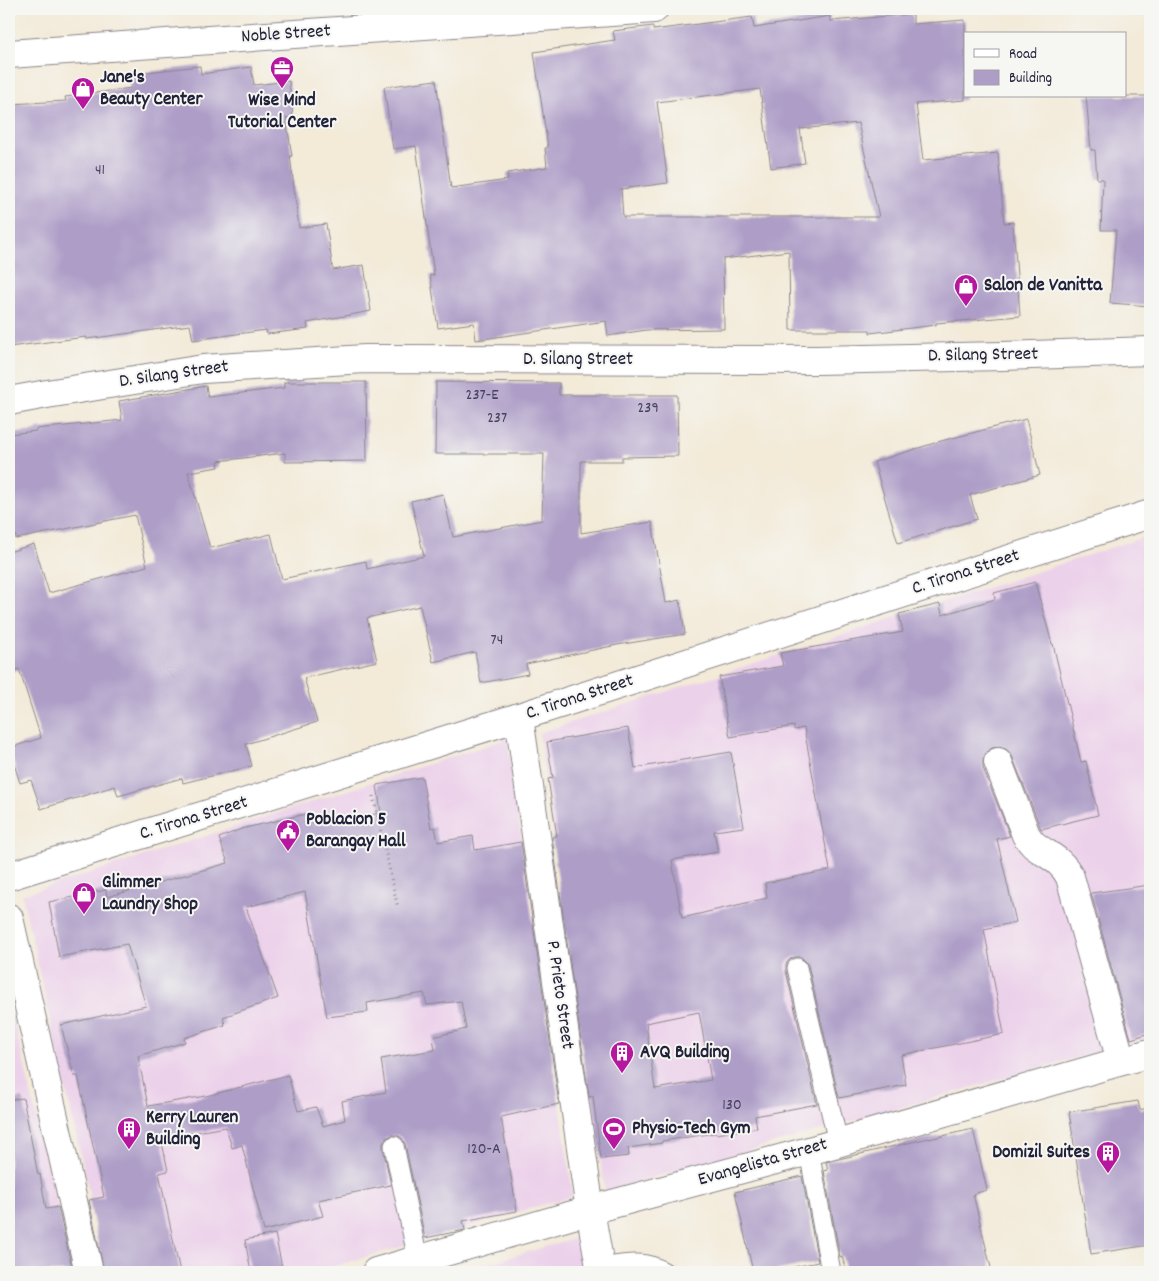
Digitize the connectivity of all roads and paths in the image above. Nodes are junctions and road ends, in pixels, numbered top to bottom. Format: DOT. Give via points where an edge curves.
graph roads {
  1 [pos="654,9"];
  2 [pos="9,54"];
  3 [pos="1150,351"];
  4 [pos="9,402"];
  5 [pos="1150,514"];
  6 [pos="519,717"];
  7 [pos="998,762"];
  8 [pos="366,766"];
  9 [pos="9,876"];
  10 [pos="398,908"];
  11 [pos="9,918"];
  12 [pos="797,968"];
  13 [pos="1150,1053"];
  14 [pos="1121,1061"];
  15 [pos="838,1142"];
  16 [pos="394,1146"];
  17 [pos="809,1151"];
  18 [pos="590,1210"];
  19 [pos="418,1260"];
  20 [pos="600,1270"];
  21 [pos="89,1272"];
  22 [pos="376,1272"];
  23 [pos="664,1272"];
  24 [pos="831,1272"];
  1 -- 2 [label="street, Noble Street"];
  3 -- 4 [label="street, D. Silang Street" via="817,360 366,359 203,369"];
  5 -- 6 [label="street, C. Tirona Street"];
  6 -- 8 [label="street, C. Tirona Street"];
  6 -- 18 [label="street, P. Prieto Street"];
  7 -- 14 [label="street" via="1026,836 1065,868 1070,877"];
  8 -- 9 [label="street, C. Tirona Street"];
  8 -- 10 [label="path"];
  11 -- 21 [label="street"];
  12 -- 15 [label="lane"];
  13 -- 14 [label="street, Evangelista Street"];
  14 -- 15 [label="street, Evangelista Street"];
  15 -- 17 [label="street, Evangelista Street"];
  16 -- 19 [label="lane"];
  17 -- 18 [label="street, Evangelista Street"];
  17 -- 24 [label="lane"];
  18 -- 19 [label="street, Evangelista Street"];
  18 -- 20 [label="street, P. Prieto Street"];
  19 -- 22 [label="street, Evangelista Street"];
  20 -- 23 [label="lane" via="639,1264"];
}
